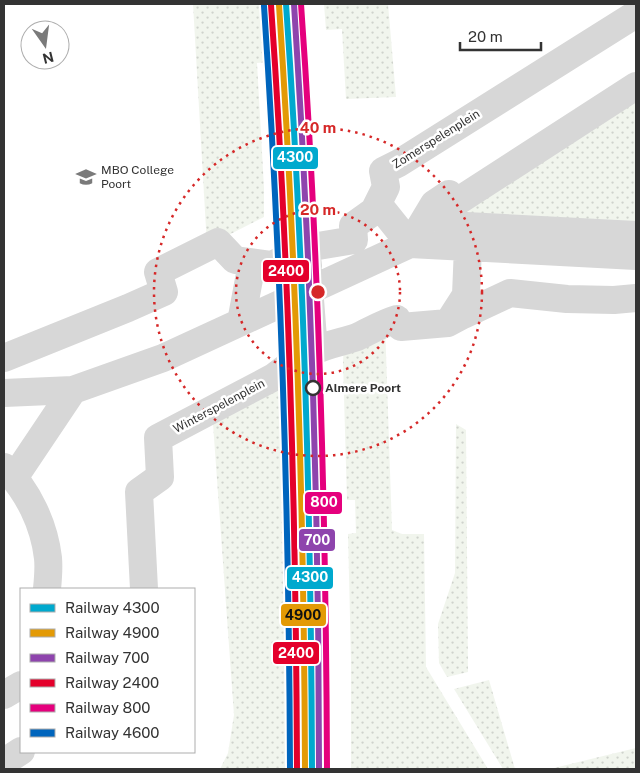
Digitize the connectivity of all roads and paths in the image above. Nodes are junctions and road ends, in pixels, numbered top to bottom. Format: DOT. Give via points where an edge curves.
graph roads {
  1 [pos="636,14"];
  2 [pos="636,66"];
  3 [pos="636,86"];
  4 [pos="378,204"];
  5 [pos="636,235"];
  6 [pos="410,244"];
  7 [pos="468,247"];
  8 [pos="306,248"];
  9 [pos="636,256"];
  10 [pos="252,263"];
  11 [pos="310,291"];
  12 [pos="636,298"];
  13 [pos="241,322"];
  14 [pos="448,323"];
  15 [pos="314,350"];
  16 [pos="4,358"];
  17 [pos="73,390"];
  18 [pos="4,393"];
  19 [pos="9,473"];
  20 [pos="48,588"];
  21 [pos="144,588"];
  22 [pos="20,686"];
  23 [pos="4,695"];
  24 [pos="20,751"];
  25 [pos="4,762"];
  1 -- 4 [label="street, Zomerspelenplein" via="383,172 386,187"];
  2 -- 6 [label="street" via="434,204"];
  3 -- 5 [label="street" via="441,212 447,225"];
  4 -- 6 [label="street"];
  4 -- 8 [label="street" via="374,211 353,226 354,240"];
  6 -- 7 [label="street"];
  6 -- 11 [label="street"];
  7 -- 9 [label="street"];
  7 -- 14 [label="street" via="466,295"];
  8 -- 10 [label="street" via="272,265"];
  8 -- 11 [label="street"];
  10 -- 13 [label="street"];
  10 -- 16 [label="street" via="235,260 218,242 158,272 164,292"];
  11 -- 13 [label="street"];
  11 -- 15 [label="street"];
  12 -- 14 [label="street" via="567,299 510,293"];
  13 -- 17 [label="street" via="163,358"];
  14 -- 15 [label="street" via="401,327 397,318 356,337"];
  15 -- 21 [label="street, Winterspelenplein" via="274,377 158,438 160,477 139,492"];
  17 -- 18 [label="street"];
  17 -- 19 [label="street"];
  19 -- 20 [label="street" via="30,502 42,531 48,559"];
  22 -- 23 [label="street"];
  24 -- 25 [label="street"];
}
